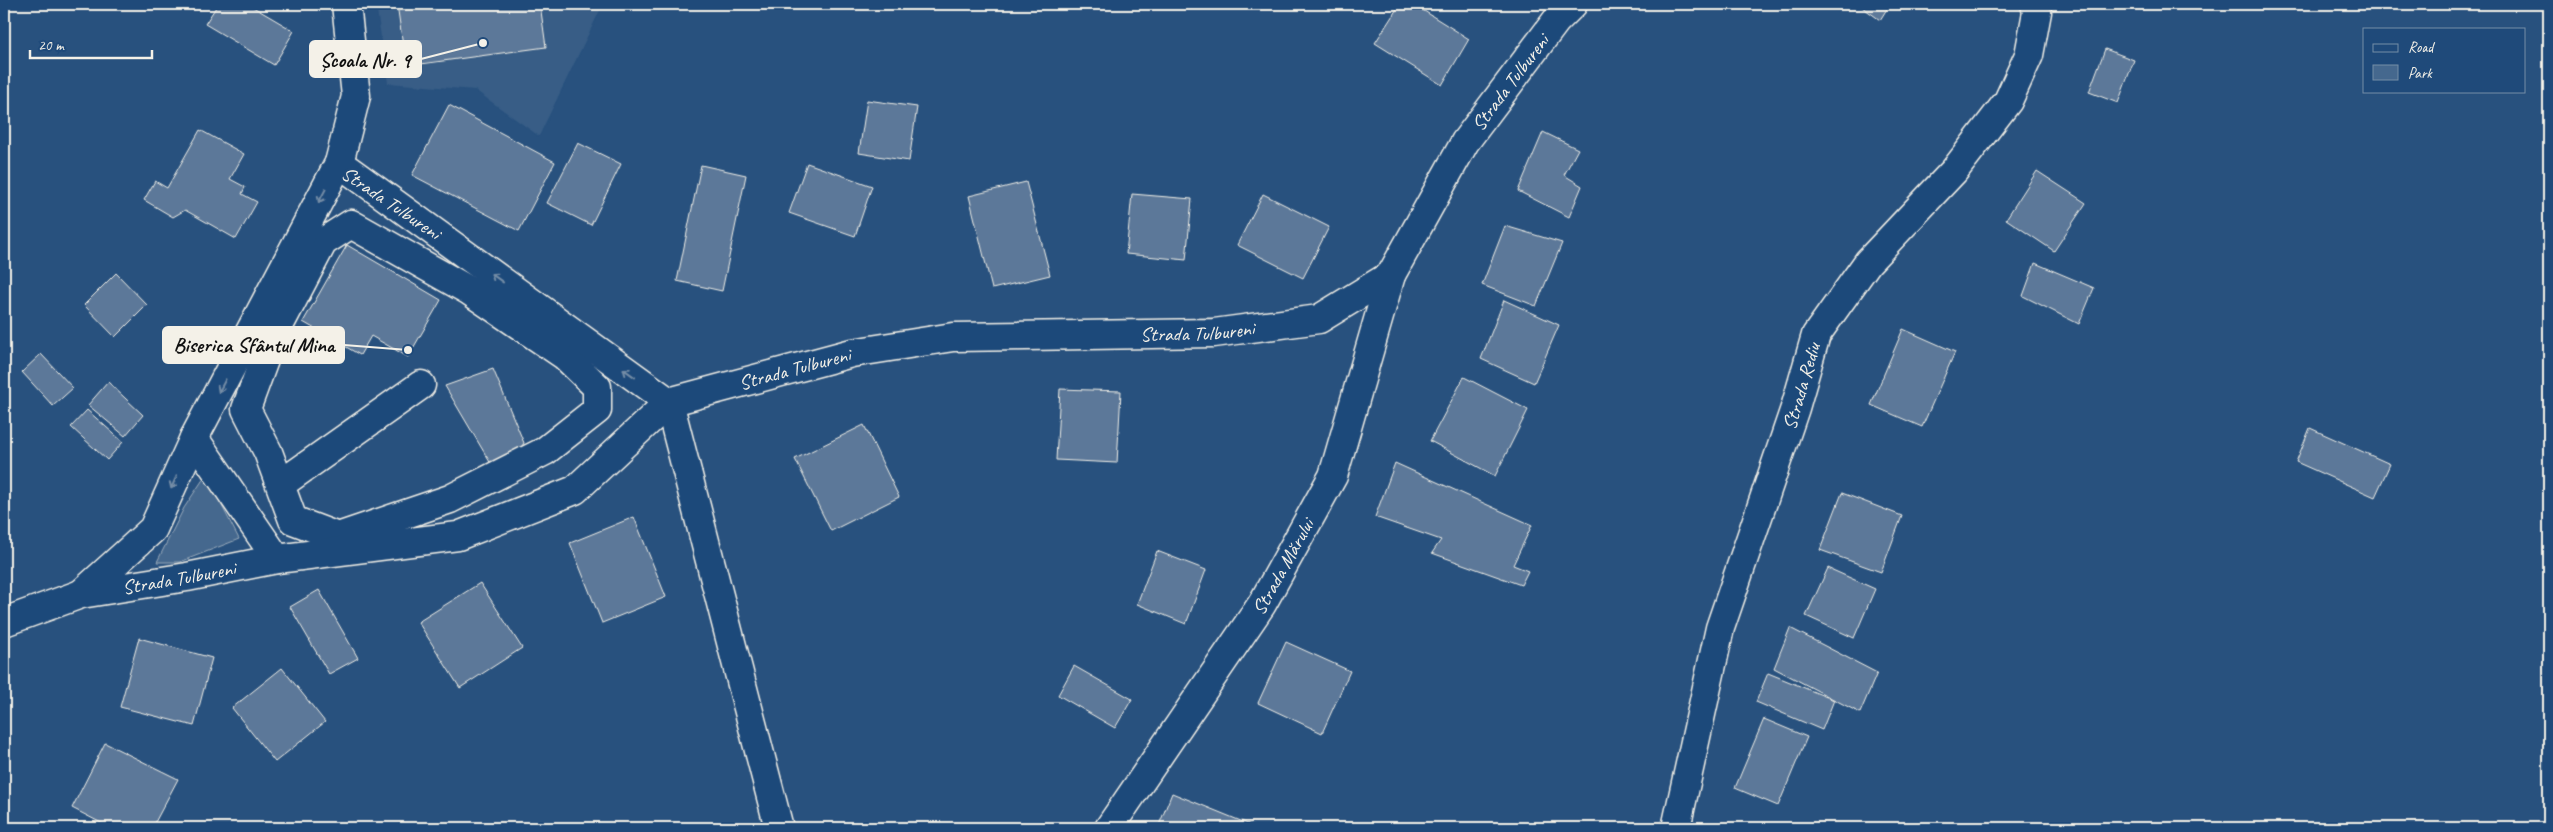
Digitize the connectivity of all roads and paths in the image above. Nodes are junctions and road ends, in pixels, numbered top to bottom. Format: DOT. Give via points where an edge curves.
graph roads {
  1 [pos="346,4"];
  2 [pos="1573,4"];
  3 [pos="2035,4"];
  4 [pos="339,163"];
  5 [pos="1391,275"];
  6 [pos="421,385"];
  7 [pos="668,402"];
  8 [pos="194,438"];
  9 [pos="281,484"];
  10 [pos="277,559"];
  11 [pos="81,594"];
  12 [pos="4,622"];
  13 [pos="779,828"];
  14 [pos="1109,828"];
  15 [pos="1676,828"];
  1 -- 4 [label="street" via="356,96"];
  2 -- 5 [label="street, Strada Tulbureni" via="1556,21 1465,142"];
  3 -- 15 [label="street, Strada Rediu" via="2037,12 2029,55 2008,101 1954,171 1868,262 1816,335 1795,408 1720,628"];
  7 -- 4 [label="street, Strada Tulbureni, one-way"];
  4 -- 8 [label="street, Strada Tulbureni, one-way"];
  5 -- 7 [label="street, Strada Tulbureni" via="1319,319 1214,333 953,337 852,353"];
  5 -- 14 [label="street, Strada Mărului" via="1333,476 1262,604"];
  6 -- 9 [label="street"];
  7 -- 10 [label="street, Strada Tulbureni" via="575,490 458,536"];
  7 -- 13 [label="street"];
  8 -- 10 [label="street"];
  8 -- 11 [label="street, Strada Tulbureni, one-way" via="153,529"];
  9 -- 9 [label="street" via="294,520 338,537 450,499 545,452 596,410 598,387 565,356 468,290 351,224 323,242 271,341 246,409"];
  10 -- 11 [label="street, Strada Tulbureni"];
  11 -- 12 [label="street, Strada Tulbureni"];
}
